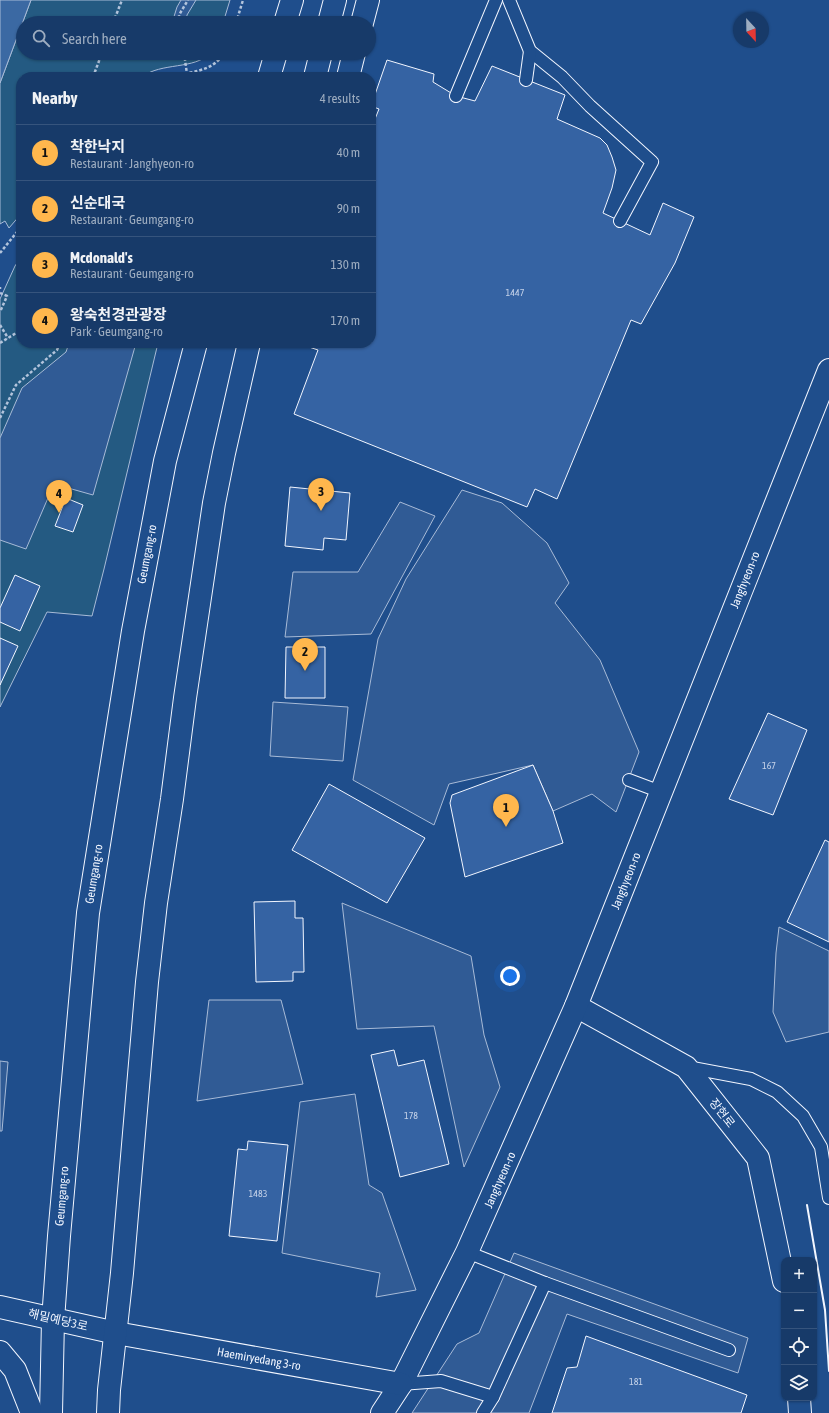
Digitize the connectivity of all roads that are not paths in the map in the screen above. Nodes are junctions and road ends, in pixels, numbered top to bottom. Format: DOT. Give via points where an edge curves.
graph roads {
  1 [pos="292,0"];
  2 [pos="335,0"];
  3 [pos="368,0"];
  4 [pos="496,0"];
  5 [pos="509,0"];
  6 [pos="287,16"];
  7 [pos="331,16"];
  8 [pos="364,16"];
  9 [pos="530,50"];
  10 [pos="274,60"];
  11 [pos="319,60"];
  12 [pos="352,60"];
  13 [pos="270,72"];
  14 [pos="316,72"];
  15 [pos="349,72"];
  16 [pos="526,80"];
  17 [pos="456,96"];
  18 [pos="620,220"];
  19 [pos="195,348"];
  20 [pos="248,348"];
  21 [pos="259,348"];
  22 [pos="829,370"];
  23 [pos="224,452"];
  24 [pos="629,780"];
  25 [pos="661,792"];
  26 [pos="576,1006"];
  27 [pos="686,1066"];
  28 [pos="829,1198"];
  29 [pos="468,1252"];
  30 [pos="781,1267"];
  31 [pos="546,1283"];
  32 [pos="0,1307"];
  33 [pos="53,1320"];
  34 [pos="116,1333"];
  35 [pos="729,1350"];
  36 [pos="0,1352"];
  37 [pos="401,1384"];
  38 [pos="493,1397"];
  39 [pos="799,1401"];
  40 [pos="32,1413"];
  41 [pos="51,1413"];
  42 [pos="108,1413"];
  43 [pos="382,1413"];
  44 [pos="483,1413"];
  45 [pos="800,1413"];
  1 -- 6 [label="main road"];
  2 -- 7 [label="main road"];
  3 -- 8 [label="main road"];
  4 -- 17 [label="lane"];
  5 -- 9 [label="lane"];
  9 -- 16 [label="lane"];
  9 -- 18 [label="lane" via="652,162"];
  10 -- 13 [label="main road"];
  11 -- 14 [label="main road"];
  12 -- 15 [label="main road"];
  19 -- 33 [label="main road, Geumgang-ro" via="165,461 136,615 88,912"];
  20 -- 23 [label="main road"];
  21 -- 23 [label="main road"];
  22 -- 25 [label="main road, Janghyeon-ro"];
  23 -- 34 [label="main road" via="214,503 156,903"];
  24 -- 25 [label="lane"];
  25 -- 26 [label="main road, Janghyeon-ro"];
  26 -- 27 [label="main road, 장현로"];
  26 -- 29 [label="main road, Janghyeon-ro"];
  27 -- 28 [label="lane" via="751,1079 777,1092 803,1116 821,1147"];
  27 -- 30 [label="main road, 장현로" via="758,1158"];
  29 -- 31 [label="lane"];
  29 -- 37 [label="main road, Janghyeon-ro"];
  31 -- 35 [label="lane"];
  31 -- 38 [label="lane"];
  32 -- 33 [label="main road, 해밀예당3로"];
  33 -- 34 [label="main road, 해밀예당3로"];
  33 -- 41 [label="main road, Geumgang-ro"];
  34 -- 37 [label="main road, Haemiryedang 3-ro"];
  34 -- 42 [label="main road"];
  36 -- 40 [label="main road" via="15,1370"];
  37 -- 38 [label="lane" via="441,1382"];
  37 -- 43 [label="main road"];
  38 -- 44 [label="lane"];
  39 -- 45 [label="main road"];
}
